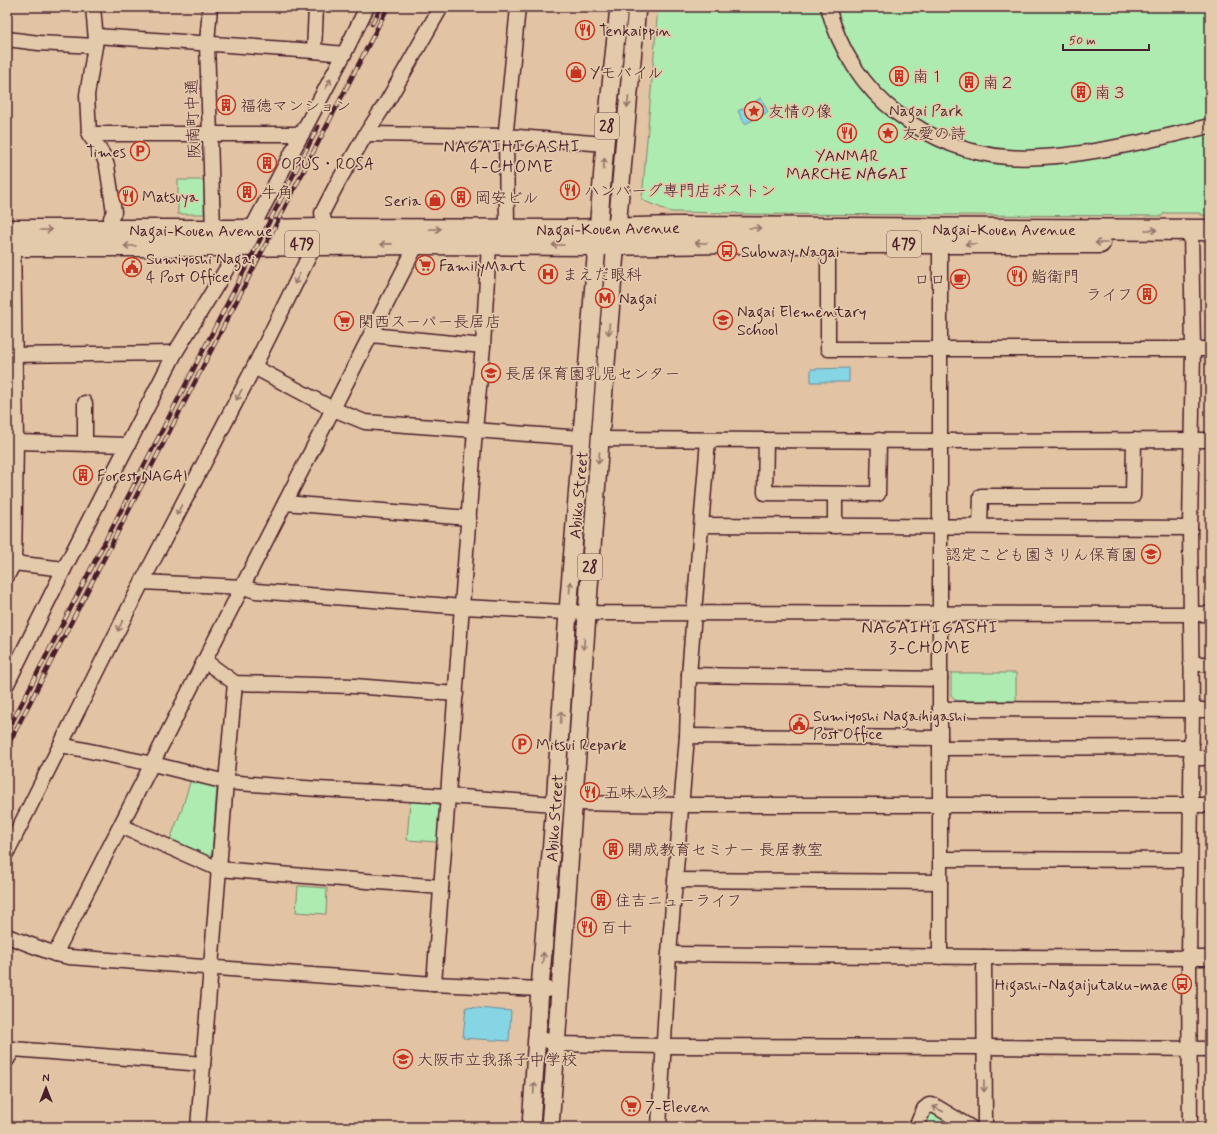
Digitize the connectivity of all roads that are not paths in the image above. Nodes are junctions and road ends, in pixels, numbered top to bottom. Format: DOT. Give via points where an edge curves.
graph roads {
  1 [pos="93,7"];
  2 [pos="210,7"];
  3 [pos="316,7"];
  4 [pos="368,7"];
  5 [pos="441,7"];
  6 [pos="518,7"];
  7 [pos="619,7"];
  8 [pos="637,7"];
  9 [pos="828,7"];
  10 [pos="7,40"];
  11 [pos="95,41"];
  12 [pos="207,43"];
  13 [pos="314,51"];
  14 [pos="344,54"];
  15 [pos="1210,126"];
  16 [pos="210,133"];
  17 [pos="89,134"];
  18 [pos="302,134"];
  19 [pos="366,134"];
  20 [pos="506,136"];
  21 [pos="605,144"];
  22 [pos="112,230"];
  23 [pos="213,230"];
  24 [pos="251,230"];
  25 [pos="507,230"];
  26 [pos="320,236"];
  27 [pos="607,236"];
  28 [pos="1201,237"];
  29 [pos="10,238"];
  30 [pos="417,244"];
  31 [pos="828,244"];
  32 [pos="940,244"];
  33 [pos="489,245"];
  34 [pos="232,246"];
  35 [pos="371,335"];
  36 [pos="483,346"];
  37 [pos="940,349"];
  38 [pos="1193,349"];
  39 [pos="1210,349"];
  40 [pos="175,353"];
  41 [pos="10,355"];
  42 [pos="254,367"];
  43 [pos="85,403"];
  44 [pos="333,409"];
  45 [pos="475,430"];
  46 [pos="582,438"];
  47 [pos="601,439"];
  48 [pos="1191,439"];
  49 [pos="708,440"];
  50 [pos="766,440"];
  51 [pos="879,440"];
  52 [pos="1134,440"];
  53 [pos="1210,440"];
  54 [pos="11,441"];
  55 [pos="940,442"];
  56 [pos="85,444"];
  57 [pos="128,445"];
  58 [pos="835,494"];
  59 [pos="285,504"];
  60 [pos="469,518"];
  61 [pos="702,525"];
  62 [pos="835,526"];
  63 [pos="940,526"];
  64 [pos="980,526"];
  65 [pos="1190,528"];
  66 [pos="11,561"];
  67 [pos="64,569"];
  68 [pos="7,576"];
  69 [pos="142,582"];
  70 [pos="243,587"];
  71 [pos="463,607"];
  72 [pos="568,612"];
  73 [pos="586,613"];
  74 [pos="695,613"];
  75 [pos="940,613"];
  76 [pos="1191,614"];
  77 [pos="1210,614"];
  78 [pos="205,661"];
  79 [pos="1191,664"];
  80 [pos="1210,664"];
  81 [pos="689,675"];
  82 [pos="940,678"];
  83 [pos="235,683"];
  84 [pos="7,684"];
  85 [pos="456,694"];
  86 [pos="940,709"];
  87 [pos="1192,710"];
  88 [pos="1210,710"];
  89 [pos="687,736"];
  90 [pos="940,743"];
  91 [pos="60,745"];
  92 [pos="1191,753"];
  93 [pos="1210,758"];
  94 [pos="152,764"];
  95 [pos="226,782"];
  96 [pos="448,796"];
  97 [pos="574,803"];
  98 [pos="555,804"];
  99 [pos="940,804"];
  100 [pos="682,805"];
  101 [pos="1191,805"];
  102 [pos="1210,805"];
  103 [pos="121,826"];
  104 [pos="7,852"];
  105 [pos="940,859"];
  106 [pos="1190,860"];
  107 [pos="219,869"];
  108 [pos="675,880"];
  109 [pos="940,882"];
  110 [pos="442,887"];
  111 [pos="7,936"];
  112 [pos="56,954"];
  113 [pos="669,954"];
  114 [pos="940,957"];
  115 [pos="984,957"];
  116 [pos="1189,958"];
  117 [pos="1210,958"];
  118 [pos="211,967"];
  119 [pos="434,984"];
  120 [pos="540,990"];
  121 [pos="560,990"];
  122 [pos="537,1037"];
  123 [pos="556,1044"];
  124 [pos="664,1046"];
  125 [pos="984,1047"];
  126 [pos="1189,1049"];
  127 [pos="1210,1049"];
  128 [pos="7,1060"];
  129 [pos="203,1064"];
  130 [pos="198,1127"];
  131 [pos="531,1127"];
  132 [pos="550,1127"];
  133 [pos="659,1127"];
  134 [pos="916,1127"];
  135 [pos="970,1127"];
  136 [pos="985,1127"];
  137 [pos="1190,1127"];
  1 -- 11 [label="street"];
  2 -- 12 [label="street, 阪南町中通"];
  3 -- 13 [label="street"];
  4 -- 14 [label="street"];
  5 -- 19 [label="street"];
  6 -- 20 [label="street"];
  7 -- 21 [label="main road, Abiko Street / 28"];
  8 -- 27 [label="main road, Abiko Street / 28, one-way"];
  9 -- 15 [label="street" via="836,34 866,84 889,108 906,120 955,146 1007,158 1050,156 1139,143"];
  10 -- 11 [label="street" via="39,43"];
  11 -- 12 [label="street"];
  11 -- 17 [label="street" via="87,95"];
  12 -- 13 [label="street"];
  12 -- 16 [label="street, 阪南町中通"];
  13 -- 14 [label="street"];
  18 -- 14 [label="street, one-way"];
  16 -- 17 [label="street"];
  16 -- 18 [label="street"];
  16 -- 23 [label="street, 阪南町中通"];
  17 -- 22 [label="street" via="107,166 114,212 111,218"];
  18 -- 24 [label="street"];
  19 -- 20 [label="street"];
  19 -- 26 [label="street" via="322,213"];
  20 -- 21 [label="street"];
  20 -- 25 [label="street"];
  27 -- 21 [label="main road, Abiko Street / 28, one-way"];
  22 -- 23 [label="highway, Nagai-Kouen Avenue / 479"];
  29 -- 22 [label="highway, Nagai-Kouen Avenue / 479, one-way"];
  23 -- 24 [label="highway, Nagai-Kouen Avenue / 479"];
  24 -- 26 [label="highway, Nagai-Kouen Avenue / 479"];
  26 -- 25 [label="highway, Nagai-Kouen Avenue / 479, one-way"];
  25 -- 27 [label="highway, Nagai-Kouen Avenue / 479"];
  30 -- 26 [label="highway, Nagai-Kouen Avenue / 479, one-way"];
  26 -- 34 [label="highway, Nagai-Kouen Avenue / 479"];
  26 -- 42 [label="street, one-way"];
  27 -- 28 [label="highway, Nagai-Kouen Avenue / 479, one-way"];
  31 -- 27 [label="highway, Nagai-Kouen Avenue / 479, one-way"];
  27 -- 33 [label="highway, Nagai-Kouen Avenue / 479, one-way"];
  27 -- 46 [label="main road, Abiko Street / 28"];
  27 -- 47 [label="main road, Abiko Street / 28, one-way"];
  28 -- 32 [label="highway, Nagai-Kouen Avenue / 479, one-way"];
  28 -- 38 [label="street"];
  34 -- 29 [label="highway, Nagai-Kouen Avenue / 479, one-way"];
  29 -- 41 [label="street"];
  30 -- 33 [label="highway, Nagai-Kouen Avenue / 479"];
  30 -- 35 [label="street"];
  31 -- 32 [label="highway, Nagai-Kouen Avenue / 479"];
  31 -- 37 [label="street" via="828,349"];
  32 -- 37 [label="street"];
  33 -- 36 [label="street"];
  34 -- 40 [label="street" via="232,260"];
  35 -- 36 [label="street"];
  35 -- 44 [label="street"];
  36 -- 45 [label="street"];
  37 -- 38 [label="street"];
  37 -- 55 [label="street"];
  38 -- 39 [label="street"];
  38 -- 48 [label="street"];
  40 -- 41 [label="street"];
  40 -- 57 [label="street"];
  41 -- 54 [label="street"];
  42 -- 44 [label="street"];
  42 -- 69 [label="street, one-way"];
  43 -- 56 [label="street"];
  44 -- 45 [label="street" via="365,422"];
  44 -- 59 [label="street"];
  45 -- 46 [label="street"];
  45 -- 60 [label="street"];
  72 -- 46 [label="main road, Abiko Street / 28, one-way"];
  47 -- 49 [label="street"];
  47 -- 73 [label="main road, Abiko Street / 28, one-way"];
  48 -- 52 [label="street"];
  48 -- 53 [label="street"];
  48 -- 65 [label="street"];
  49 -- 50 [label="street"];
  49 -- 61 [label="street"];
  50 -- 51 [label="street"];
  50 -- 58 [label="street" via="765,493"];
  51 -- 55 [label="street"];
  51 -- 58 [label="street" via="878,494"];
  52 -- 55 [label="street"];
  52 -- 64 [label="street" via="1133,496 981,496"];
  54 -- 56 [label="street"];
  54 -- 66 [label="street"];
  55 -- 63 [label="street"];
  56 -- 57 [label="street"];
  57 -- 67 [label="street"];
  58 -- 62 [label="street"];
  59 -- 60 [label="street"];
  59 -- 70 [label="street"];
  60 -- 71 [label="street"];
  61 -- 62 [label="street"];
  61 -- 74 [label="street"];
  62 -- 63 [label="street"];
  63 -- 64 [label="street"];
  63 -- 75 [label="street"];
  64 -- 65 [label="street"];
  65 -- 76 [label="street"];
  66 -- 67 [label="street"];
  66 -- 68 [label="street"];
  67 -- 84 [label="street"];
  69 -- 70 [label="street"];
  69 -- 91 [label="street, one-way"];
  70 -- 71 [label="street" via="256,591"];
  70 -- 78 [label="street"];
  71 -- 72 [label="street"];
  71 -- 85 [label="street"];
  72 -- 73 [label="street"];
  98 -- 72 [label="main road, Abiko Street / 28, one-way"];
  73 -- 74 [label="street"];
  73 -- 97 [label="main road, Abiko Street / 28, one-way"];
  74 -- 75 [label="street"];
  74 -- 81 [label="street"];
  75 -- 76 [label="street"];
  75 -- 82 [label="street"];
  76 -- 77 [label="street"];
  76 -- 79 [label="street"];
  78 -- 83 [label="street"];
  78 -- 94 [label="street"];
  79 -- 80 [label="street"];
  79 -- 87 [label="street"];
  81 -- 82 [label="street"];
  81 -- 89 [label="street"];
  82 -- 86 [label="street"];
  83 -- 85 [label="street" via="354,686"];
  83 -- 95 [label="street"];
  85 -- 96 [label="street"];
  86 -- 87 [label="street"];
  86 -- 90 [label="street"];
  87 -- 88 [label="street"];
  87 -- 92 [label="street"];
  89 -- 90 [label="street"];
  89 -- 100 [label="street"];
  90 -- 92 [label="street"];
  90 -- 99 [label="street"];
  91 -- 94 [label="street"];
  91 -- 104 [label="street"];
  92 -- 93 [label="street"];
  92 -- 101 [label="street"];
  94 -- 95 [label="street"];
  94 -- 103 [label="street"];
  95 -- 96 [label="street"];
  95 -- 107 [label="street"];
  96 -- 98 [label="street"];
  96 -- 110 [label="street"];
  97 -- 100 [label="street"];
  97 -- 121 [label="main road, Abiko Street / 28"];
  120 -- 98 [label="main road, Abiko Street / 28, one-way"];
  99 -- 100 [label="street"];
  99 -- 101 [label="street"];
  99 -- 105 [label="street"];
  100 -- 108 [label="street"];
  101 -- 102 [label="street"];
  101 -- 106 [label="street"];
  103 -- 107 [label="street"];
  103 -- 112 [label="street"];
  105 -- 106 [label="street"];
  105 -- 109 [label="street"];
  106 -- 116 [label="street"];
  107 -- 110 [label="street"];
  107 -- 118 [label="street"];
  108 -- 109 [label="street"];
  108 -- 113 [label="street"];
  109 -- 114 [label="street"];
  110 -- 119 [label="street"];
  111 -- 112 [label="street"];
  112 -- 118 [label="street"];
  113 -- 114 [label="street"];
  113 -- 124 [label="street"];
  114 -- 115 [label="street"];
  115 -- 116 [label="street"];
  115 -- 125 [label="street"];
  116 -- 117 [label="street"];
  116 -- 126 [label="street"];
  118 -- 119 [label="street"];
  118 -- 129 [label="street"];
  119 -- 120 [label="street"];
  120 -- 121 [label="street"];
  120 -- 122 [label="main road, Abiko Street / 28"];
  121 -- 123 [label="main road, Abiko Street / 28"];
  122 -- 123 [label="street"];
  131 -- 122 [label="main road, Abiko Street / 28, one-way"];
  123 -- 124 [label="street"];
  123 -- 132 [label="main road, Abiko Street / 28"];
  124 -- 125 [label="street"];
  124 -- 133 [label="street"];
  125 -- 126 [label="street"];
  125 -- 136 [label="street, one-way"];
  126 -- 127 [label="street"];
  126 -- 137 [label="street"];
  128 -- 129 [label="street" via="13,1049"];
  129 -- 130 [label="street"];
  135 -- 134 [label="street, one-way" via="929,1105 924,1109"];
}
